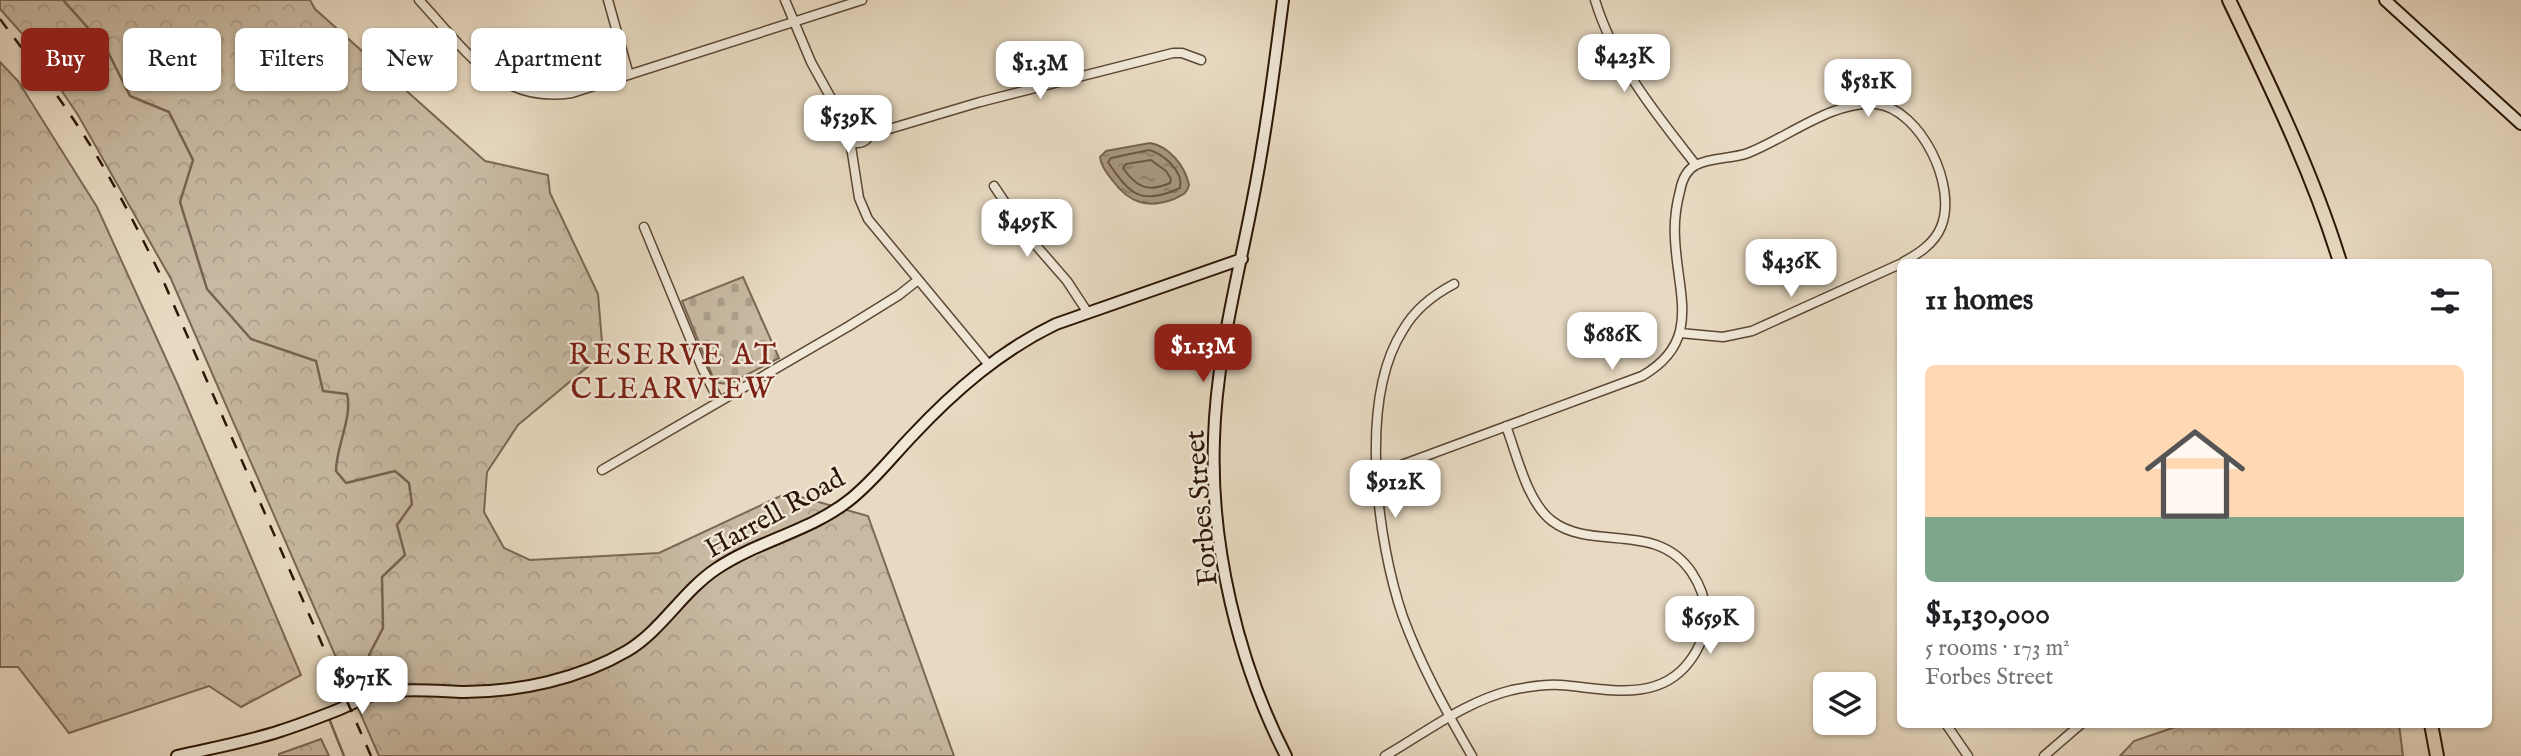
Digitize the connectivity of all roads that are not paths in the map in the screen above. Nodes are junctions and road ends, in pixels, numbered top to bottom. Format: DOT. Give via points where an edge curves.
graph roads {
  1 [pos="419,0"];
  2 [pos="608,0"];
  3 [pos="785,0"];
  4 [pos="862,0"];
  5 [pos="1283,0"];
  6 [pos="1595,0"];
  7 [pos="2229,0"];
  8 [pos="2385,0"];
  9 [pos="794,22"];
  10 [pos="1201,60"];
  11 [pos="629,75"];
  12 [pos="837,109"];
  13 [pos="855,119"];
  14 [pos="2521,124"];
  15 [pos="868,125"];
  16 [pos="847,127"];
  17 [pos="884,131"];
  18 [pos="869,135"];
  19 [pos="850,140"];
  20 [pos="861,142"];
  21 [pos="853,161"];
  22 [pos="1696,165"];
  23 [pos="994,186"];
  24 [pos="644,227"];
  25 [pos="1241,259"];
  26 [pos="1907,259"];
  27 [pos="2339,259"];
  28 [pos="1897,265"];
  29 [pos="918,280"];
  30 [pos="1454,284"];
  31 [pos="1088,313"];
  32 [pos="1680,333"];
  33 [pos="989,365"];
  34 [pos="719,401"];
  35 [pos="1506,426"];
  36 [pos="602,470"];
  37 [pos="1377,474"];
  38 [pos="1450,718"];
  39 [pos="1949,728"];
  40 [pos="2076,728"];
  41 [pos="2432,728"];
  42 [pos="177,756"];
  43 [pos="1286,756"];
  44 [pos="1385,756"];
  45 [pos="1472,756"];
  46 [pos="1968,756"];
  47 [pos="2044,756"];
  48 [pos="2437,756"];
  1 -- 11 [label="street" via="483,69 516,89 560,95"];
  2 -- 11 [label="street"];
  3 -- 9 [label="street"];
  4 -- 9 [label="street"];
  5 -- 25 [label="street, Forbes Street" via="1269,110"];
  6 -- 22 [label="street" via="1624,68"];
  7 -- 27 [label="main road" via="2290,130"];
  8 -- 14 [label="street"];
  9 -- 11 [label="street"];
  9 -- 12 [label="street"];
  10 -- 17 [label="street" via="1173,53"];
  12 -- 13 [label="street"];
  12 -- 16 [label="street"];
  13 -- 15 [label="street"];
  13 -- 16 [label="street"];
  15 -- 17 [label="street"];
  15 -- 18 [label="street"];
  16 -- 19 [label="street"];
  17 -- 18 [label="street"];
  18 -- 20 [label="street"];
  19 -- 20 [label="street"];
  19 -- 21 [label="street"];
  20 -- 21 [label="street"];
  21 -- 29 [label="street" via="864,212"];
  22 -- 26 [label="street" via="1751,152 1847,106 1875,104 1897,110 1923,137 1946,200 1944,220 1934,239"];
  22 -- 32 [label="street" via="1685,175 1675,221 1683,301"];
  23 -- 31 [label="street"];
  24 -- 34 [label="street"];
  25 -- 31 [label="street, Harrell Road"];
  25 -- 43 [label="street, Forbes Street" via="1216,404 1218,517 1246,662"];
  28 -- 32 [label="street" via="1752,331 1723,337"];
  29 -- 33 [label="street"];
  29 -- 34 [label="street"];
  30 -- 37 [label="street" via="1422,306 1394,348 1379,409"];
  31 -- 33 [label="street, Harrell Road" via="1030,337"];
  32 -- 35 [label="street" via="1669,355 1642,376"];
  33 -- 42 [label="street, Harrell Road" via="936,411 852,498 822,518 750,549 713,571 627,651 583,670 517,689 379,694 278,731"];
  34 -- 36 [label="street"];
  35 -- 37 [label="street"];
  35 -- 38 [label="street" via="1543,513 1571,531 1640,540 1669,550 1689,569 1702,592 1704,631 1685,668 1663,683 1619,691 1530,687 1495,695"];
  37 -- 38 [label="street" via="1382,533 1395,592"];
  38 -- 44 [label="street"];
  38 -- 45 [label="street"];
  39 -- 46 [label="street"];
  40 -- 47 [label="street"];
  41 -- 48 [label="main road"];
}
